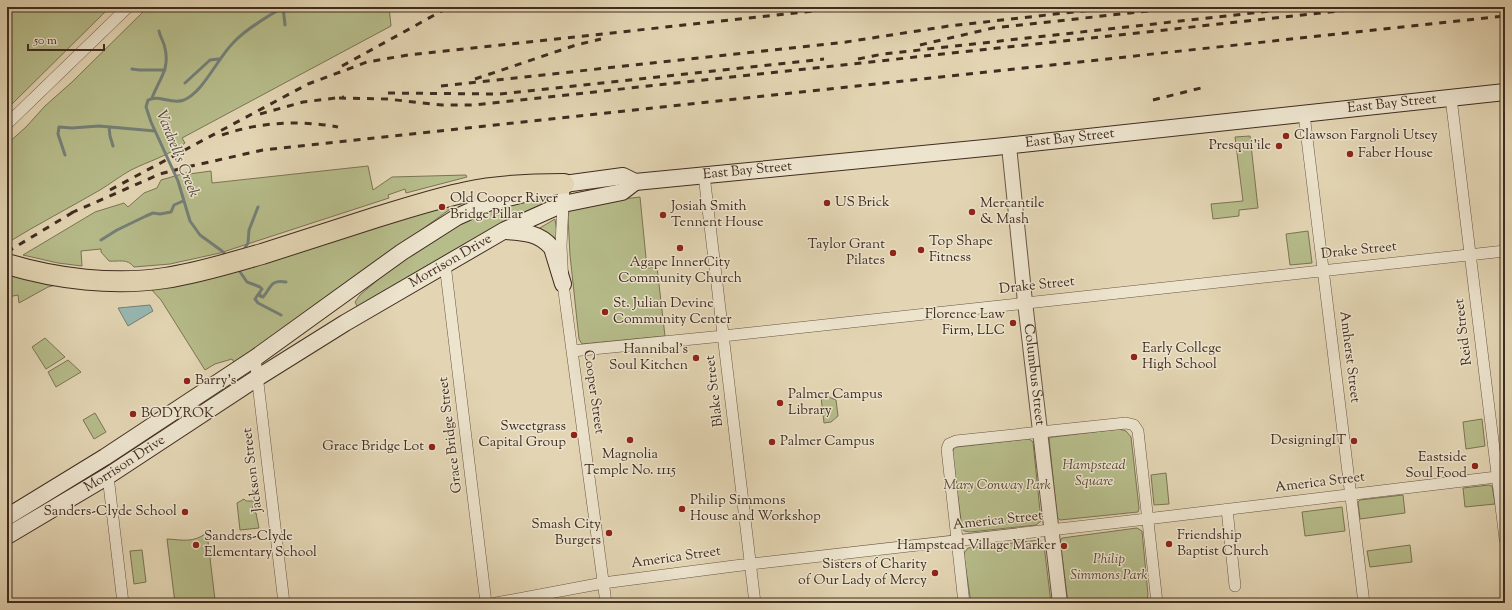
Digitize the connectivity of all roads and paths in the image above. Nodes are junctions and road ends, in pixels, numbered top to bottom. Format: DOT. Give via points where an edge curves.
graph roads {
  1 [pos="128,7"];
  2 [pos="1505,92"];
  3 [pos="1451,98"];
  4 [pos="1304,114"];
  5 [pos="7,124"];
  6 [pos="1009,146"];
  7 [pos="704,175"];
  8 [pos="635,182"];
  9 [pos="564,184"];
  10 [pos="563,204"];
  11 [pos="505,230"];
  12 [pos="1505,251"];
  13 [pos="1470,254"];
  14 [pos="7,264"];
  15 [pos="445,264"];
  16 [pos="1323,270"];
  17 [pos="563,284"];
  18 [pos="1025,302"];
  19 [pos="723,336"];
  20 [pos="572,351"];
  21 [pos="255,358"];
  22 [pos="257,378"];
  23 [pos="1041,432"];
  24 [pos="108,476"];
  25 [pos="1501,476"];
  26 [pos="1351,495"];
  27 [pos="1227,509"];
  28 [pos="7,517"];
  29 [pos="1147,519"];
  30 [pos="1051,530"];
  31 [pos="7,536"];
  32 [pos="1505,539"];
  33 [pos="957,540"];
  34 [pos="751,564"];
  35 [pos="603,583"];
  36 [pos="1235,586"];
  37 [pos="123,603"];
  38 [pos="284,603"];
  39 [pos="486,603"];
  40 [pos="496,603"];
  41 [pos="606,603"];
  42 [pos="755,603"];
  43 [pos="964,603"];
  44 [pos="1060,603"];
  45 [pos="1157,603"];
  46 [pos="1364,603"];
  1 -- 5 [label="street"];
  2 -- 3 [label="main road, East Bay Street"];
  3 -- 4 [label="main road, East Bay Street"];
  3 -- 13 [label="street, Reid Street"];
  4 -- 6 [label="main road, East Bay Street"];
  4 -- 16 [label="street, Amherst Street"];
  6 -- 7 [label="main road, East Bay Street"];
  6 -- 18 [label="street, Columbus Street"];
  7 -- 8 [label="main road, East Bay Street"];
  7 -- 19 [label="street, Blake Street"];
  8 -- 9 [label="main road, Morrison Drive" via="623,176"];
  8 -- 10 [label="main road, Morrison Drive" via="622,192"];
  9 -- 10 [label="street, Cooper Street"];
  9 -- 14 [label="highway" via="513,185 421,203 221,266 165,278 107,281 75,278"];
  9 -- 21 [label="main road, Morrison Drive" via="488,203 457,217 402,252"];
  10 -- 11 [label="main road, Morrison Drive"];
  10 -- 17 [label="street, Cooper Street"];
  11 -- 15 [label="main road, Morrison Drive"];
  11 -- 17 [label="main road" via="535,234 548,244 552,248"];
  12 -- 13 [label="street, Drake Street"];
  13 -- 16 [label="street, Drake Street"];
  13 -- 25 [label="street, Reid Street"];
  15 -- 22 [label="main road, Morrison Drive"];
  15 -- 39 [label="street, Grace Bridge Street"];
  16 -- 18 [label="street, Drake Street"];
  16 -- 26 [label="street, Amherst Street"];
  17 -- 20 [label="street, Cooper Street"];
  18 -- 19 [label="street, Drake Street"];
  18 -- 23 [label="street, Columbus Street"];
  19 -- 20 [label="street, Drake Street"];
  19 -- 34 [label="street, Blake Street"];
  20 -- 35 [label="street, Cooper Street"];
  21 -- 22 [label="street, Jackson Street"];
  21 -- 28 [label="main road, Morrison Drive" via="105,457"];
  22 -- 24 [label="main road, Morrison Drive"];
  22 -- 38 [label="street, Jackson Street"];
  23 -- 29 [label="street" via="1134,425 1138,431"];
  23 -- 30 [label="street, Columbus Street"];
  23 -- 33 [label="street" via="956,441 949,444 947,449"];
  24 -- 31 [label="main road, Morrison Drive"];
  24 -- 37 [label="street"];
  25 -- 26 [label="street, America Street"];
  25 -- 32 [label="street, Reid Street"];
  26 -- 27 [label="street, America Street"];
  26 -- 46 [label="street, Amherst Street"];
  27 -- 29 [label="street, America Street"];
  27 -- 36 [label="street"];
  29 -- 30 [label="street, America Street"];
  29 -- 45 [label="street"];
  30 -- 33 [label="street, America Street"];
  30 -- 44 [label="street, Columbus Street"];
  33 -- 34 [label="street, America Street"];
  33 -- 43 [label="street"];
  34 -- 35 [label="street, America Street"];
  34 -- 42 [label="street, Blake Street"];
  35 -- 40 [label="street, America Street"];
  35 -- 41 [label="street, Cooper Street"];
}
